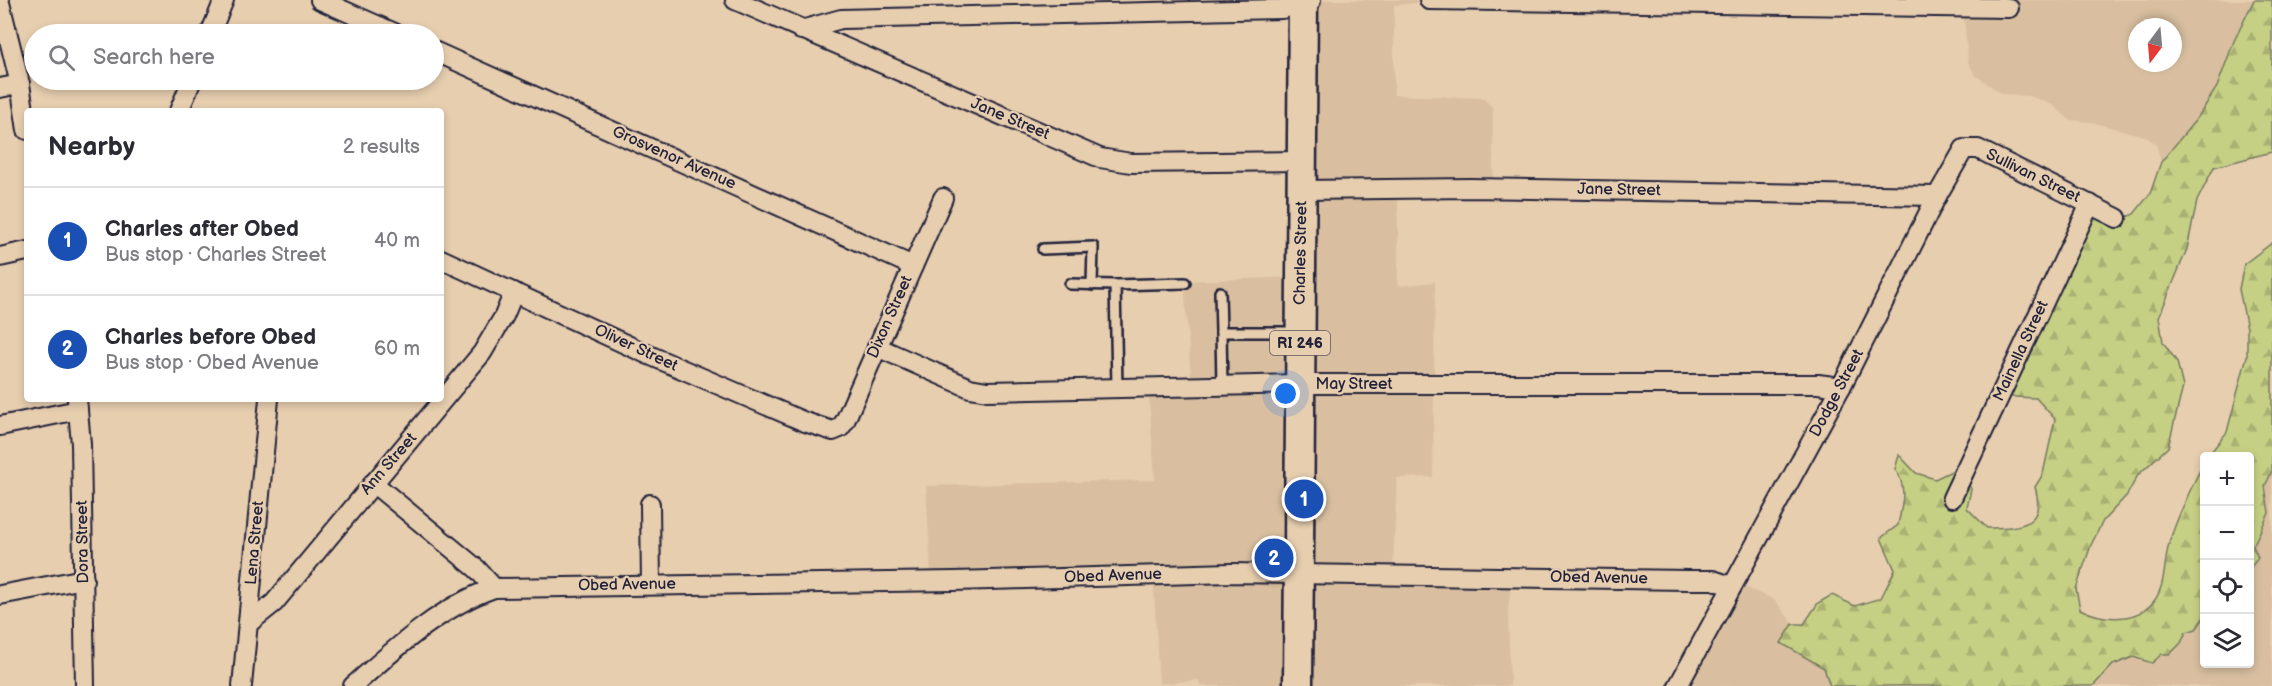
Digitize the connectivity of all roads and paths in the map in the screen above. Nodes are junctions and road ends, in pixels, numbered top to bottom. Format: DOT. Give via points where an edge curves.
graph roads {
  1 [pos="224,0"];
  2 [pos="320,0"];
  3 [pos="735,0"];
  4 [pos="1429,0"];
  5 [pos="1307,1"];
  6 [pos="0,3"];
  7 [pos="2009,8"];
  8 [pos="214,24"];
  9 [pos="374,24"];
  10 [pos="801,30"];
  11 [pos="444,55"];
  12 [pos="20,84"];
  13 [pos="0,88"];
  14 [pos="188,90"];
  15 [pos="180,108"];
  16 [pos="24,110"];
  17 [pos="1300,160"];
  18 [pos="1302,190"];
  19 [pos="1937,196"];
  20 [pos="943,198"];
  21 [pos="2090,204"];
  22 [pos="2117,218"];
  23 [pos="1043,249"];
  24 [pos="24,252"];
  25 [pos="0,257"];
  26 [pos="444,260"];
  27 [pos="913,266"];
  28 [pos="1185,283"];
  29 [pos="1070,284"];
  30 [pos="1092,285"];
  31 [pos="1115,285"];
  32 [pos="514,292"];
  33 [pos="1220,292"];
  34 [pos="1300,332"];
  35 [pos="1221,333"];
  36 [pos="877,347"];
  37 [pos="1299,384"];
  38 [pos="1222,386"];
  39 [pos="1841,387"];
  40 [pos="1117,388"];
  41 [pos="444,398"];
  42 [pos="269,402"];
  43 [pos="441,402"];
  44 [pos="78,405"];
  45 [pos="0,426"];
  46 [pos="833,431"];
  47 [pos="373,483"];
  48 [pos="1952,498"];
  49 [pos="650,504"];
  50 [pos="1298,575"];
  51 [pos="84,579"];
  52 [pos="651,585"];
  53 [pos="1731,586"];
  54 [pos="494,588"];
  55 [pos="0,595"];
  56 [pos="249,623"];
  57 [pos="85,686"];
  58 [pos="242,686"];
  59 [pos="353,686"];
  60 [pos="1298,686"];
  61 [pos="1678,686"];
  1 -- 8 [label="street"];
  2 -- 9 [label="street"];
  3 -- 10 [label="street, Jane Street"];
  4 -- 7 [label="street"];
  5 -- 10 [label="street" via="1282,9 841,19"];
  5 -- 17 [label="main road, Charles Street / RI 246"];
  6 -- 12 [label="street"];
  10 -- 17 [label="street, Jane Street" via="1100,158 1131,163"];
  11 -- 27 [label="street, Grosvenor Avenue"];
  12 -- 13 [label="street"];
  12 -- 16 [label="street"];
  14 -- 15 [label="street"];
  17 -- 18 [label="main road, Charles Street / RI 246"];
  18 -- 19 [label="street, Jane Street" via="1470,188"];
  18 -- 34 [label="main road, Charles Street / RI 246"];
  19 -- 21 [label="street, Sullivan Street" via="1959,156 1971,147"];
  19 -- 39 [label="street, Dodge Street"];
  20 -- 27 [label="street, Dixon Street"];
  21 -- 22 [label="street, Sullivan Street"];
  21 -- 48 [label="street, Mainella Street"];
  23 -- 30 [label="lane" via="1093,247"];
  24 -- 25 [label="street"];
  26 -- 32 [label="street, Oliver Street"];
  27 -- 36 [label="street, Dixon Street"];
  28 -- 31 [label="lane"];
  29 -- 30 [label="lane"];
  30 -- 31 [label="lane"];
  31 -- 40 [label="lane"];
  32 -- 41 [label="street, Ann Street" via="482,353"];
  32 -- 46 [label="street, Oliver Street" via="649,355"];
  33 -- 35 [label="lane"];
  34 -- 35 [label="lane"];
  34 -- 37 [label="main road, Charles Street / RI 246"];
  35 -- 38 [label="lane"];
  36 -- 40 [label="street, May Street" via="978,390"];
  36 -- 46 [label="street, Dixon Street" via="845,421"];
  37 -- 38 [label="street, May Street"];
  37 -- 39 [label="street, May Street"];
  37 -- 50 [label="main road, Charles Street / RI 246"];
  38 -- 40 [label="street, May Street"];
  39 -- 53 [label="street, Dodge Street"];
  42 -- 56 [label="street, Lena Street"];
  43 -- 47 [label="street, Ann Street"];
  44 -- 45 [label="street"];
  44 -- 51 [label="street, Dora Street"];
  47 -- 54 [label="street" via="477,569"];
  47 -- 56 [label="street, Ann Street" via="274,603"];
  49 -- 52 [label="street"];
  50 -- 52 [label="street, Obed Avenue" via="1231,573"];
  50 -- 53 [label="street, Obed Avenue" via="1713,580"];
  50 -- 60 [label="main road, Charles Street / RI 246"];
  51 -- 55 [label="street"];
  51 -- 57 [label="street, Dora Street"];
  52 -- 54 [label="street, Obed Avenue"];
  53 -- 61 [label="street, Dodge Street"];
  54 -- 59 [label="street, Obed Avenue" via="438,616"];
  56 -- 58 [label="street, Lena Street"];
}
